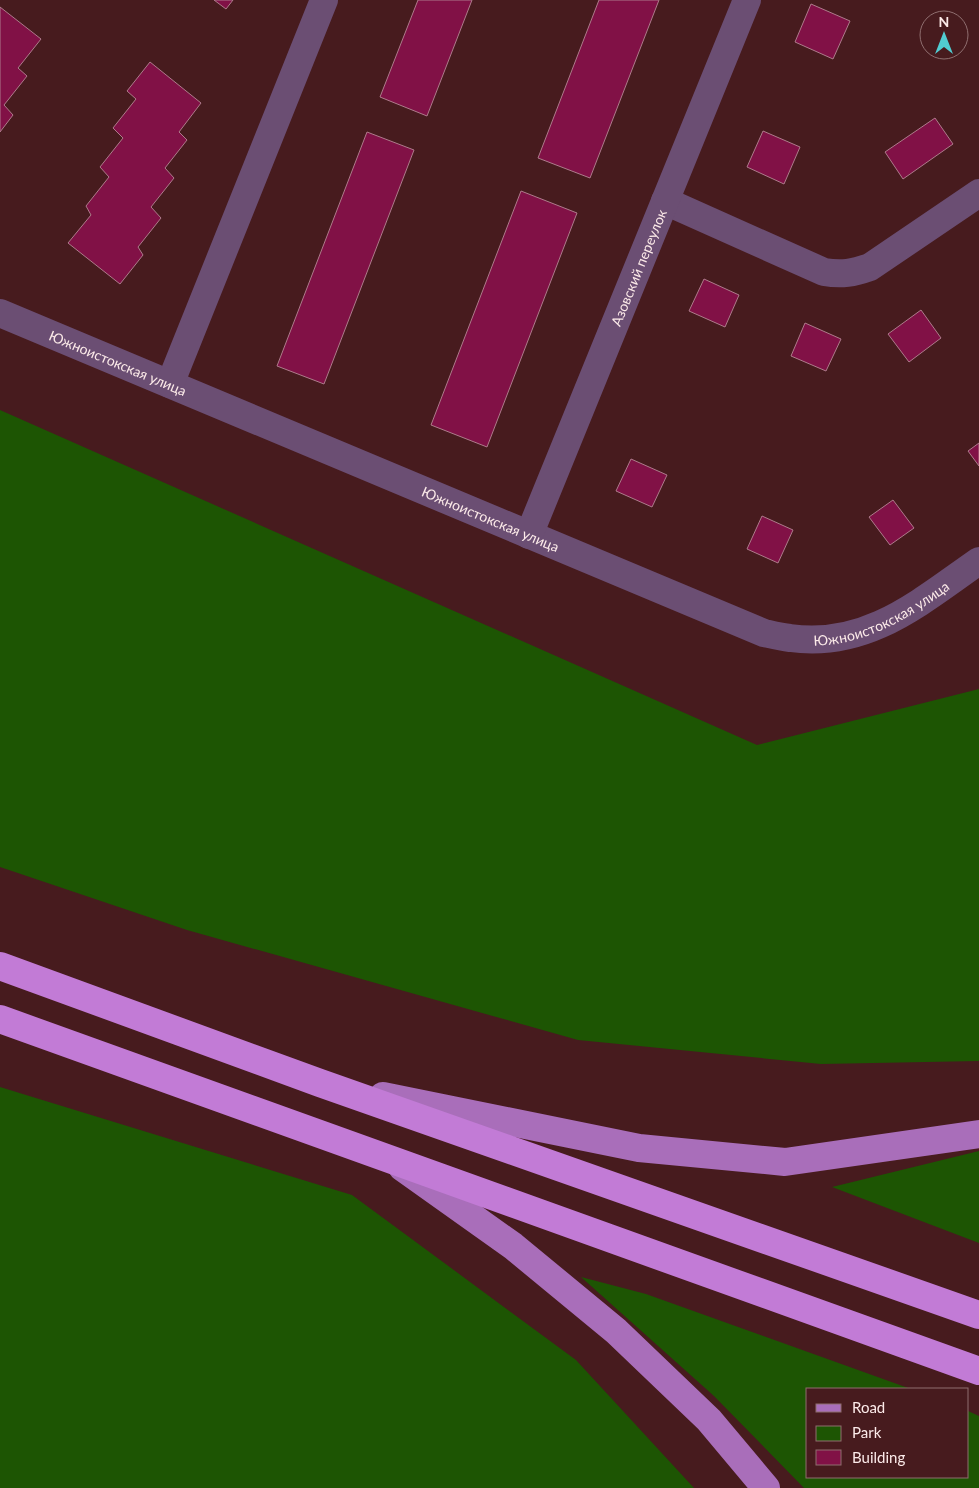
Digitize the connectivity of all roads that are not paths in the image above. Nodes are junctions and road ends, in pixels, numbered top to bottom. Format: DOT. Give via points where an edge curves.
graph roads {
  1 [pos="324,0"];
  2 [pos="747,0"];
  3 [pos="979,193"];
  4 [pos="666,201"];
  5 [pos="0,313"];
  6 [pos="170,384"];
  7 [pos="529,536"];
  8 [pos="979,561"];
  9 [pos="0,966"];
  10 [pos="0,1019"];
  11 [pos="320,1083"];
  12 [pos="979,1134"];
  13 [pos="390,1159"];
  14 [pos="979,1315"];
  15 [pos="979,1371"];
  16 [pos="766,1488"];
  1 -- 6 [label="street"];
  2 -- 4 [label="street, Азовский переулок"];
  3 -- 4 [label="street" via="870,267 838,275 824,272"];
  4 -- 7 [label="street, Азовский переулок"];
  5 -- 6 [label="street, Южноистокская улица"];
  6 -- 7 [label="street, Южноистокская улица"];
  7 -- 8 [label="street, Южноистокская улица" via="764,633 791,638 821,639 877,627 900,616"];
  9 -- 11 [label="highway"];
  10 -- 13 [label="highway"];
  11 -- 12 [label="main road" via="639,1148 786,1162"];
  11 -- 14 [label="highway"];
  13 -- 15 [label="highway"];
  13 -- 16 [label="main road" via="513,1246 616,1331 709,1420"];
}
